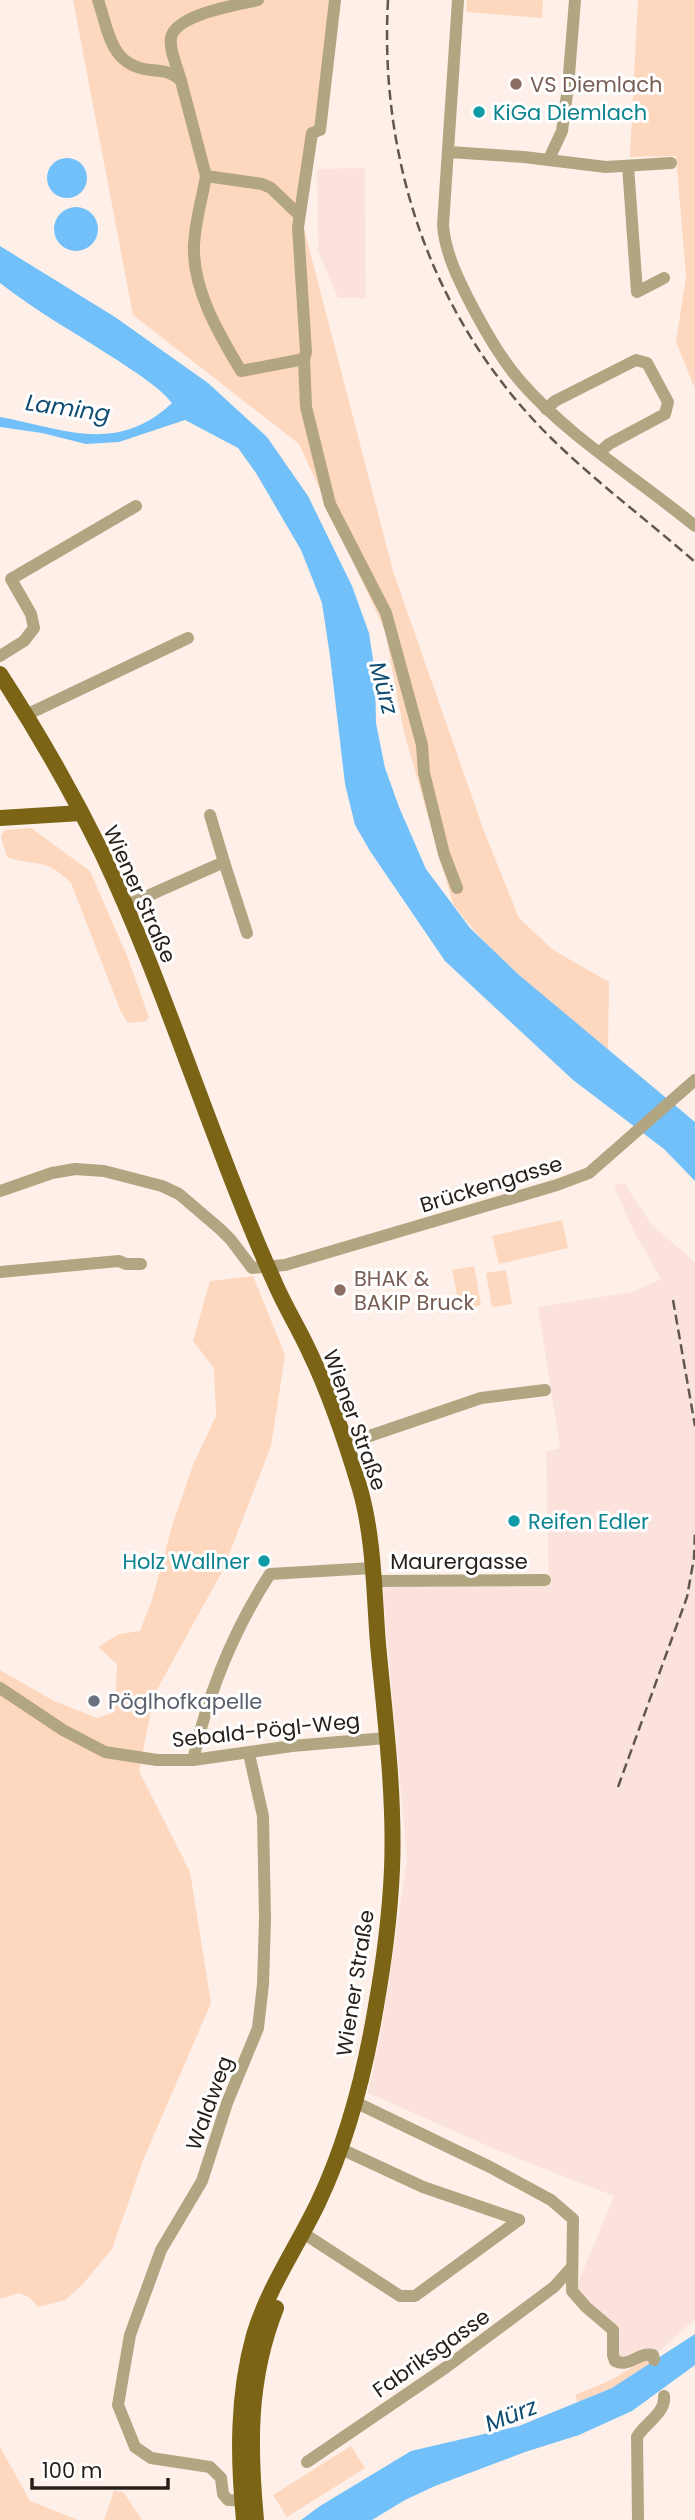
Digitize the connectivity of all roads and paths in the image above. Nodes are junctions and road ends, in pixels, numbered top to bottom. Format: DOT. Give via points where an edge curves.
graph roads {
  1 [pos="98,0"];
  2 [pos="258,0"];
  3 [pos="335,0"];
  4 [pos="458,0"];
  5 [pos="575,0"];
  6 [pos="181,81"];
  7 [pos="449,152"];
  8 [pos="550,159"];
  9 [pos="671,163"];
  10 [pos="628,166"];
  11 [pos="206,176"];
  12 [pos="300,213"];
  13 [pos="664,278"];
  14 [pos="304,359"];
  15 [pos="547,409"];
  16 [pos="600,453"];
  17 [pos="136,506"];
  18 [pos="695,526"];
  19 [pos="188,638"];
  20 [pos="0,656"];
  21 [pos="0,674"];
  22 [pos="26,715"];
  23 [pos="80,813"];
  24 [pos="210,815"];
  25 [pos="0,818"];
  26 [pos="224,862"];
  27 [pos="457,888"];
  28 [pos="125,906"];
  29 [pos="247,933"];
  30 [pos="694,1081"];
  31 [pos="0,1191"];
  32 [pos="141,1264"];
  33 [pos="268,1268"];
  34 [pos="0,1272"];
  35 [pos="545,1390"];
  36 [pos="346,1444"];
  37 [pos="373,1574"];
  38 [pos="545,1580"];
  39 [pos="0,1688"];
  40 [pos="386,1738"];
  41 [pos="249,1754"];
  42 [pos="193,1760"];
  43 [pos="355,2102"];
  44 [pos="339,2148"];
  45 [pos="303,2233"];
  46 [pos="571,2268"];
  47 [pos="654,2360"];
  48 [pos="664,2396"];
  49 [pos="307,2462"];
  50 [pos="248,2501"];
  51 [pos="244,2520"];
  52 [pos="256,2520"];
  53 [pos="638,2520"];
  1 -- 6 [label="street" via="118,55 132,66 175,74"];
  2 -- 6 [label="street" via="190,18 175,29 171,42"];
  3 -- 12 [label="street" via="320,130 312,133"];
  4 -- 7 [label="street"];
  5 -- 8 [label="street" via="562,131"];
  6 -- 11 [label="street"];
  7 -- 8 [label="street"];
  7 -- 15 [label="street" via="443,225 447,250 502,358"];
  8 -- 10 [label="street"];
  9 -- 10 [label="street"];
  10 -- 13 [label="street" via="637,292"];
  11 -- 12 [label="street" via="262,184"];
  11 -- 14 [label="street" via="194,244 195,265 222,338 241,371"];
  12 -- 14 [label="street"];
  14 -- 27 [label="street" via="306,407 330,504 386,613 422,746 444,854"];
  15 -- 16 [label="street"];
  15 -- 16 [label="street" via="636,360 647,363 668,402 665,414 608,444"];
  16 -- 18 [label="street"];
  17 -- 20 [label="street" via="10,579 34,628 24,641"];
  19 -- 22 [label="street"];
  21 -- 22 [label="main road, Wiener Straße"];
  22 -- 23 [label="main road, Wiener Straße"];
  23 -- 25 [label="main road"];
  23 -- 28 [label="main road, Wiener Straße"];
  24 -- 26 [label="street"];
  26 -- 28 [label="street"];
  26 -- 29 [label="street"];
  28 -- 33 [label="main road, Wiener Straße"];
  30 -- 33 [label="street, Brückengasse" via="589,1173"];
  31 -- 33 [label="street" via="75,1169 141,1180 178,1194 231,1240 251,1268"];
  32 -- 34 [label="street" via="119,1261"];
  33 -- 36 [label="main road, Wiener Straße" via="311,1355"];
  35 -- 36 [label="street" via="481,1398"];
  36 -- 37 [label="main road, Wiener Straße" via="362,1495"];
  37 -- 38 [label="street, Maurergasse"];
  37 -- 40 [label="main road, Wiener Straße"];
  37 -- 42 [label="street, Maurergasse" via="270,1574 216,1681"];
  39 -- 42 [label="street, Sebald-Pögl-Weg" via="105,1752"];
  40 -- 41 [label="street, Sebald-Pögl-Weg"];
  40 -- 43 [label="main road, Wiener Straße" via="392,1868 376,2011"];
  41 -- 42 [label="street, Sebald-Pögl-Weg"];
  41 -- 50 [label="street, Waldweg" via="263,1816 265,1919 258,2028 202,2181 161,2249 130,2336 118,2405 135,2447 151,2458 210,2468 221,2478 228,2500"];
  43 -- 44 [label="main road, Wiener Straße"];
  43 -- 46 [label="street" via="551,2200 573,2219"];
  44 -- 45 [label="main road, Wiener Straße"];
  44 -- 45 [label="street" via="423,2187 519,2220 415,2296 406,2297"];
  45 -- 50 [label="main road, Wiener Straße" via="274,2284 249,2357 240,2427"];
  46 -- 47 [label="street" via="572,2291 614,2331 615,2361 626,2363 646,2353"];
  46 -- 49 [label="street, Fabriksgasse" via="554,2287 445,2368"];
  48 -- 53 [label="street" via="662,2409 637,2437"];
  50 -- 51 [label="main road, Wiener Straße"];
  50 -- 52 [label="main road, Wiener Straße"];
}
